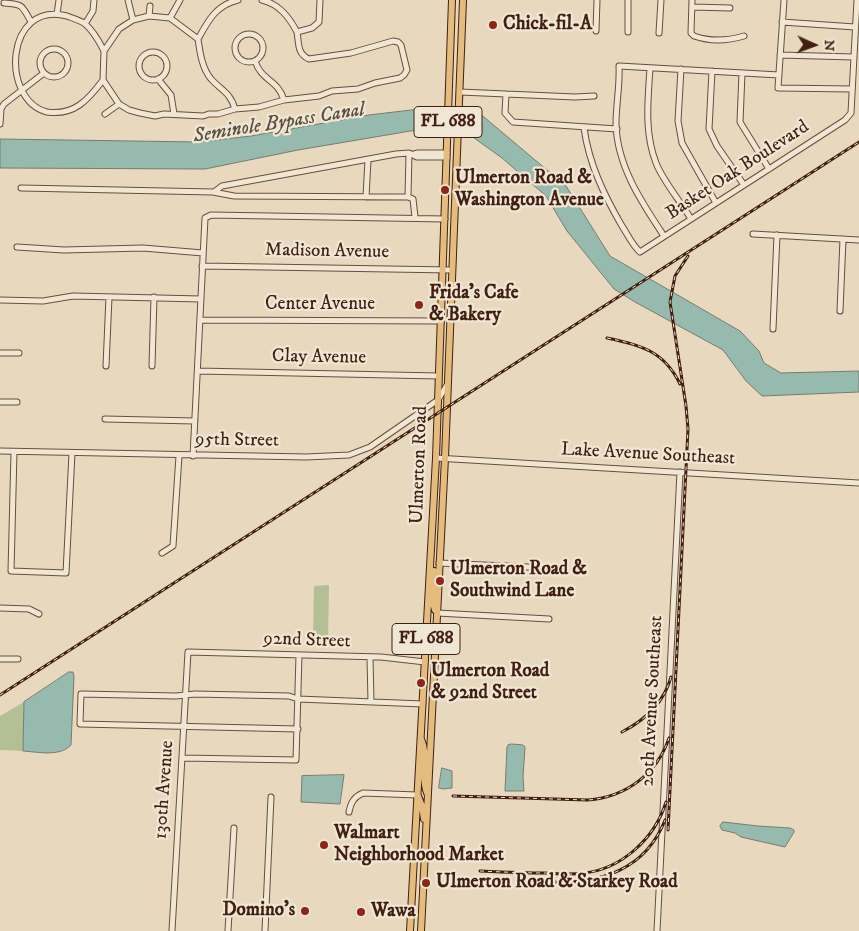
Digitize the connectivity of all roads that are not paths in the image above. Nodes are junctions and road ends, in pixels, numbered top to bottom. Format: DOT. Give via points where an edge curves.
graph roads {
  1 [pos="59,0"];
  2 [pos="94,0"];
  3 [pos="128,0"];
  4 [pos="180,0"];
  5 [pos="238,0"];
  6 [pos="262,0"];
  7 [pos="320,0"];
  8 [pos="452,0"];
  9 [pos="462,0"];
  10 [pos="597,0"];
  11 [pos="628,0"];
  12 [pos="661,0"];
  13 [pos="692,0"];
  14 [pos="784,0"];
  15 [pos="857,0"];
  16 [pos="4,3"];
  17 [pos="150,6"];
  18 [pos="692,7"];
  19 [pos="730,8"];
  20 [pos="57,14"];
  21 [pos="149,16"];
  22 [pos="170,18"];
  23 [pos="30,20"];
  24 [pos="133,20"];
  25 [pos="782,22"];
  26 [pos="85,24"];
  27 [pos="855,27"];
  28 [pos="596,31"];
  29 [pos="297,32"];
  30 [pos="628,32"];
  31 [pos="15,33"];
  32 [pos="659,33"];
  33 [pos="744,36"];
  34 [pos="198,39"];
  35 [pos="104,51"];
  36 [pos="780,55"];
  37 [pos="854,57"];
  38 [pos="255,61"];
  39 [pos="650,68"];
  40 [pos="681,69"];
  41 [pos="712,71"];
  42 [pos="44,73"];
  43 [pos="742,73"];
  44 [pos="779,74"];
  45 [pos="158,79"];
  46 [pos="102,80"];
  47 [pos="852,90"];
  48 [pos="14,92"];
  49 [pos="460,92"];
  50 [pos="506,94"];
  51 [pos="594,96"];
  52 [pos="284,100"];
  53 [pos="119,104"];
  54 [pos="235,109"];
  55 [pos="105,114"];
  56 [pos="174,114"];
  57 [pos="0,124"];
  58 [pos="584,128"];
  59 [pos="617,129"];
  60 [pos="412,154"];
  61 [pos="447,155"];
  62 [pos="368,160"];
  63 [pos="770,169"];
  64 [pos="744,185"];
  65 [pos="21,188"];
  66 [pos="213,192"];
  67 [pos="366,197"];
  68 [pos="408,197"];
  69 [pos="716,203"];
  70 [pos="415,217"];
  71 [pos="445,219"];
  72 [pos="691,219"];
  73 [pos="753,234"];
  74 [pos="777,235"];
  75 [pos="664,236"];
  76 [pos="843,239"];
  77 [pos="859,240"];
  78 [pos="17,247"];
  79 [pos="202,253"];
  80 [pos="202,266"];
  81 [pos="443,268"];
  82 [pos="452,270"];
  83 [pos="109,297"];
  84 [pos="154,297"];
  85 [pos="201,299"];
  86 [pos="0,300"];
  87 [pos="840,311"];
  88 [pos="200,320"];
  89 [pos="441,321"];
  90 [pos="773,329"];
  91 [pos="0,353"];
  92 [pos="19,353"];
  93 [pos="106,366"];
  94 [pos="152,366"];
  95 [pos="198,371"];
  96 [pos="439,376"];
  97 [pos="448,384"];
  98 [pos="438,400"];
  99 [pos="0,402"];
  100 [pos="17,402"];
  101 [pos="105,420"];
  102 [pos="195,421"];
  103 [pos="0,451"];
  104 [pos="14,452"];
  105 [pos="72,453"];
  106 [pos="179,456"];
  107 [pos="193,456"];
  108 [pos="436,458"];
  109 [pos="445,458"];
  110 [pos="680,472"];
  111 [pos="859,482"];
  112 [pos="431,544"];
  113 [pos="162,553"];
  114 [pos="439,563"];
  115 [pos="550,568"];
  116 [pos="0,608"];
  117 [pos="437,613"];
  118 [pos="39,614"];
  119 [pos="549,619"];
  120 [pos="188,652"];
  121 [pos="299,655"];
  122 [pos="370,658"];
  123 [pos="0,659"];
  124 [pos="18,659"];
  125 [pos="425,662"];
  126 [pos="185,696"];
  127 [pos="298,699"];
  128 [pos="371,702"];
  129 [pos="423,704"];
  130 [pos="432,720"];
  131 [pos="184,727"];
  132 [pos="298,729"];
  133 [pos="421,738"];
  134 [pos="183,758"];
  135 [pos="428,794"];
  136 [pos="417,795"];
  137 [pos="271,797"];
  138 [pos="349,812"];
  139 [pos="426,822"];
  140 [pos="234,828"];
  141 [pos="172,931"];
  142 [pos="228,931"];
  143 [pos="264,931"];
  144 [pos="410,931"];
  145 [pos="421,931"];
  146 [pos="657,931"];
  1 -- 20 [label="street"];
  2 -- 26 [label="street" via="94,11"];
  3 -- 24 [label="street"];
  4 -- 22 [label="street"];
  5 -- 34 [label="street" via="222,6 213,14"];
  6 -- 29 [label="street" via="285,14"];
  7 -- 29 [label="street" via="319,22 312,28"];
  8 -- 61 [label="main road, Ulmerton Road / FL 688"];
  9 -- 49 [label="main road, Ulmerton Road / FL 688"];
  10 -- 28 [label="street"];
  11 -- 30 [label="street"];
  12 -- 32 [label="street"];
  13 -- 18 [label="street"];
  14 -- 25 [label="street"];
  15 -- 27 [label="street"];
  16 -- 23 [label="street" via="23,7"];
  17 -- 21 [label="street"];
  18 -- 19 [label="street"];
  18 -- 33 [label="street" via="694,36 719,41"];
  20 -- 23 [label="street"];
  20 -- 26 [label="street"];
  21 -- 22 [label="street"];
  21 -- 24 [label="street"];
  22 -- 34 [label="street"];
  23 -- 31 [label="street"];
  24 -- 35 [label="street" via="119,29"];
  25 -- 27 [label="street"];
  25 -- 36 [label="street"];
  26 -- 35 [label="street"];
  27 -- 37 [label="street"];
  29 -- 52 [label="street" via="299,50 310,59 398,42 407,70 400,78 358,89"];
  34 -- 54 [label="street" via="206,73 228,94"];
  35 -- 46 [label="street"];
  36 -- 37 [label="street"];
  36 -- 44 [label="street"];
  37 -- 47 [label="street"];
  38 -- 38 [label="street" via="263,52 261,40 250,34 244,35 239,38 235,50 242,60"];
  38 -- 52 [label="street" via="258,72 281,90"];
  39 -- 40 [label="street"];
  39 -- 59 [label="street" via="620,66"];
  39 -- 72 [label="street" via="647,125 650,143 657,165"];
  40 -- 41 [label="street"];
  40 -- 69 [label="street" via="678,121 682,143"];
  41 -- 43 [label="street"];
  41 -- 64 [label="street" via="709,128 717,146"];
  42 -- 42 [label="street" via="57,77 63,74 68,62 65,54 60,50 47,51 41,60"];
  42 -- 48 [label="street"];
  43 -- 44 [label="street"];
  43 -- 63 [label="street" via="740,122"];
  44 -- 47 [label="street" via="778,88"];
  45 -- 45 [label="street" via="166,70 165,59 156,52 145,54 139,64 142,75"];
  45 -- 56 [label="street" via="170,95"];
  46 -- 48 [label="street" via="86,101 67,111 54,113 32,108"];
  46 -- 53 [label="street"];
  47 -- 63 [label="street, Basket Oak Boulevard" via="851,113 845,120"];
  48 -- 57 [label="street" via="1,109"];
  49 -- 50 [label="street"];
  49 -- 82 [label="main road, Ulmerton Road / FL 688"];
  50 -- 51 [label="street"];
  50 -- 58 [label="street" via="505,113 512,122"];
  52 -- 54 [label="street"];
  53 -- 55 [label="street"];
  53 -- 56 [label="street" via="140,114"];
  54 -- 56 [label="street" via="203,116"];
  58 -- 59 [label="street"];
  58 -- 75 [label="street, Basket Oak Boulevard" via="599,184 640,252"];
  59 -- 75 [label="street" via="628,174"];
  60 -- 61 [label="street"];
  60 -- 62 [label="street"];
  60 -- 68 [label="street"];
  61 -- 71 [label="main road, Ulmerton Road / FL 688"];
  62 -- 66 [label="street" via="222,186"];
  62 -- 67 [label="street"];
  63 -- 64 [label="street, Basket Oak Boulevard"];
  64 -- 69 [label="street, Basket Oak Boulevard"];
  65 -- 66 [label="street"];
  66 -- 67 [label="street" via="234,196"];
  67 -- 68 [label="street"];
  68 -- 70 [label="street" via="413,199"];
  69 -- 72 [label="street, Basket Oak Boulevard"];
  70 -- 71 [label="street"];
  70 -- 79 [label="street" via="211,215 205,220"];
  71 -- 81 [label="main road, Ulmerton Road / FL 688"];
  72 -- 75 [label="street, Basket Oak Boulevard"];
  73 -- 74 [label="street"];
  74 -- 76 [label="street"];
  74 -- 90 [label="street"];
  76 -- 77 [label="street"];
  76 -- 87 [label="street"];
  78 -- 79 [label="street" via="64,250 143,248"];
  79 -- 80 [label="street"];
  80 -- 81 [label="street, Madison Avenue"];
  80 -- 85 [label="street"];
  81 -- 82 [label="street, Madison Avenue"];
  81 -- 89 [label="main road, Ulmerton Road / FL 688"];
  82 -- 97 [label="main road, Ulmerton Road / FL 688"];
  83 -- 84 [label="street"];
  83 -- 86 [label="street"];
  83 -- 93 [label="street"];
  84 -- 85 [label="street"];
  84 -- 94 [label="street"];
  85 -- 88 [label="street"];
  88 -- 89 [label="street, Center Avenue"];
  88 -- 95 [label="street"];
  89 -- 96 [label="main road, Ulmerton Road / FL 688"];
  91 -- 92 [label="street"];
  95 -- 96 [label="street, Clay Avenue"];
  95 -- 102 [label="street"];
  96 -- 98 [label="main road, Ulmerton Road / FL 688"];
  97 -- 98 [label="street, 95th Street"];
  97 -- 109 [label="main road, Ulmerton Road / FL 688"];
  98 -- 107 [label="street, 95th Street" via="370,447 349,455"];
  98 -- 108 [label="main road, Ulmerton Road / FL 688"];
  99 -- 100 [label="street"];
  101 -- 102 [label="street"];
  102 -- 107 [label="street"];
  103 -- 104 [label="street, 95th Street"];
  104 -- 105 [label="street, 95th Street"];
  104 -- 105 [label="street" via="11,571 66,573"];
  105 -- 106 [label="street, 95th Street"];
  106 -- 107 [label="street, 95th Street"];
  106 -- 113 [label="street" via="173,546"];
  108 -- 109 [label="street, Lake Avenue Southeast"];
  108 -- 112 [label="main road, Ulmerton Road / FL 688"];
  109 -- 110 [label="street, Lake Avenue Southeast"];
  109 -- 114 [label="main road, Ulmerton Road / FL 688"];
  110 -- 111 [label="street, Lake Avenue Southeast"];
  110 -- 146 [label="street, 20th Avenue Southeast"];
  112 -- 117 [label="main road" via="435,548 433,603"];
  112 -- 125 [label="main road, Ulmerton Road / FL 688"];
  114 -- 115 [label="street"];
  114 -- 117 [label="main road, Ulmerton Road / FL 688"];
  116 -- 118 [label="street" via="29,609"];
  117 -- 119 [label="street"];
  117 -- 130 [label="main road, Ulmerton Road / FL 688"];
  120 -- 121 [label="street, 92nd Street"];
  120 -- 126 [label="street, 130th Avenue"];
  121 -- 122 [label="street, 92nd Street"];
  121 -- 127 [label="street"];
  122 -- 125 [label="street, 92nd Street"];
  122 -- 128 [label="street"];
  123 -- 124 [label="street"];
  125 -- 129 [label="main road, Ulmerton Road / FL 688"];
  125 -- 130 [label="main road" via="429,672 427,711"];
  126 -- 127 [label="street" via="289,696"];
  126 -- 131 [label="street, 130th Avenue"];
  126 -- 131 [label="street" via="81,694 80,724"];
  127 -- 128 [label="street"];
  127 -- 132 [label="street"];
  128 -- 129 [label="street"];
  129 -- 133 [label="main road, Ulmerton Road / FL 688"];
  130 -- 135 [label="main road, Ulmerton Road / FL 688"];
  131 -- 132 [label="street"];
  131 -- 134 [label="street, 130th Avenue"];
  132 -- 134 [label="street" via="296,760"];
  133 -- 135 [label="main road" via="425,747 423,784"];
  133 -- 136 [label="main road, Ulmerton Road / FL 688"];
  134 -- 141 [label="street, 130th Avenue"];
  135 -- 139 [label="main road, Ulmerton Road / FL 688"];
  136 -- 138 [label="street" via="364,793 352,800"];
  136 -- 139 [label="main road"];
  136 -- 144 [label="main road, Ulmerton Road / FL 688"];
  137 -- 143 [label="street"];
  139 -- 145 [label="main road, Ulmerton Road / FL 688"];
  140 -- 142 [label="street"];
}
